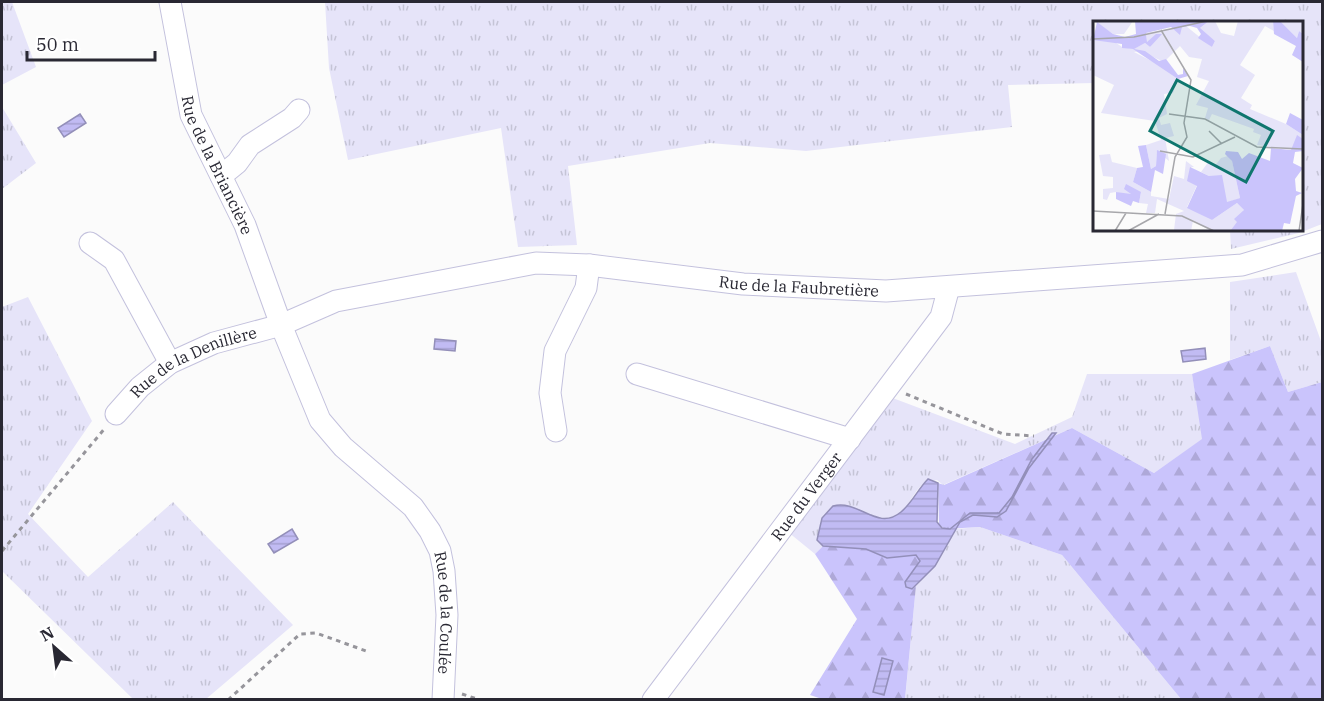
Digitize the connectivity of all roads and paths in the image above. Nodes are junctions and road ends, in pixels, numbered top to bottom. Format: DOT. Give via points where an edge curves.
graph roads {
  1 [pos="170,2"];
  2 [pos="299,110"];
  3 [pos="221,176"];
  4 [pos="1323,241"];
  5 [pos="90,243"];
  6 [pos="589,265"];
  7 [pos="949,287"];
  8 [pos="281,325"];
  9 [pos="170,363"];
  10 [pos="637,374"];
  11 [pos="894,379"];
  12 [pos="116,414"];
  13 [pos="556,431"];
  14 [pos="1035,436"];
  15 [pos="850,439"];
  16 [pos="343,447"];
  17 [pos="2,551"];
  18 [pos="369,652"];
  19 [pos="228,699"];
  20 [pos="444,699"];
  21 [pos="653,699"];
  1 -- 3 [label="street, Rue de la Briancière" via="191,115"];
  2 -- 3 [label="street" via="250,145"];
  3 -- 8 [label="street, Rue de la Briancière" via="245,225"];
  4 -- 7 [label="street, Rue de la Faubretière" via="1242,265"];
  5 -- 9 [label="street" via="114,260"];
  6 -- 7 [label="street, Rue de la Faubretière" via="743,284 886,291"];
  6 -- 8 [label="street, Rue de la Faubretière" via="536,263 336,301"];
  6 -- 13 [label="street" via="586,288 555,351 550,393"];
  7 -- 11 [label="street, Rue du Verger" via="942,317"];
  8 -- 9 [label="street, Rue de la Denillère" via="214,343"];
  8 -- 16 [label="street, Rue de la Briancière" via="320,420"];
  9 -- 12 [label="street, Rue de la Denillère"];
  10 -- 15 [label="street"];
  11 -- 14 [label="path" via="900,392 1003,434"];
  11 -- 15 [label="street, Rue du Verger"];
  12 -- 17 [label="path"];
  15 -- 21 [label="street, Rue du Verger"];
  16 -- 20 [label="street, Rue de la Coulée" via="405,500 430,531 440,551 447,615"];
  18 -- 19 [label="path" via="316,633 300,633"];
}
